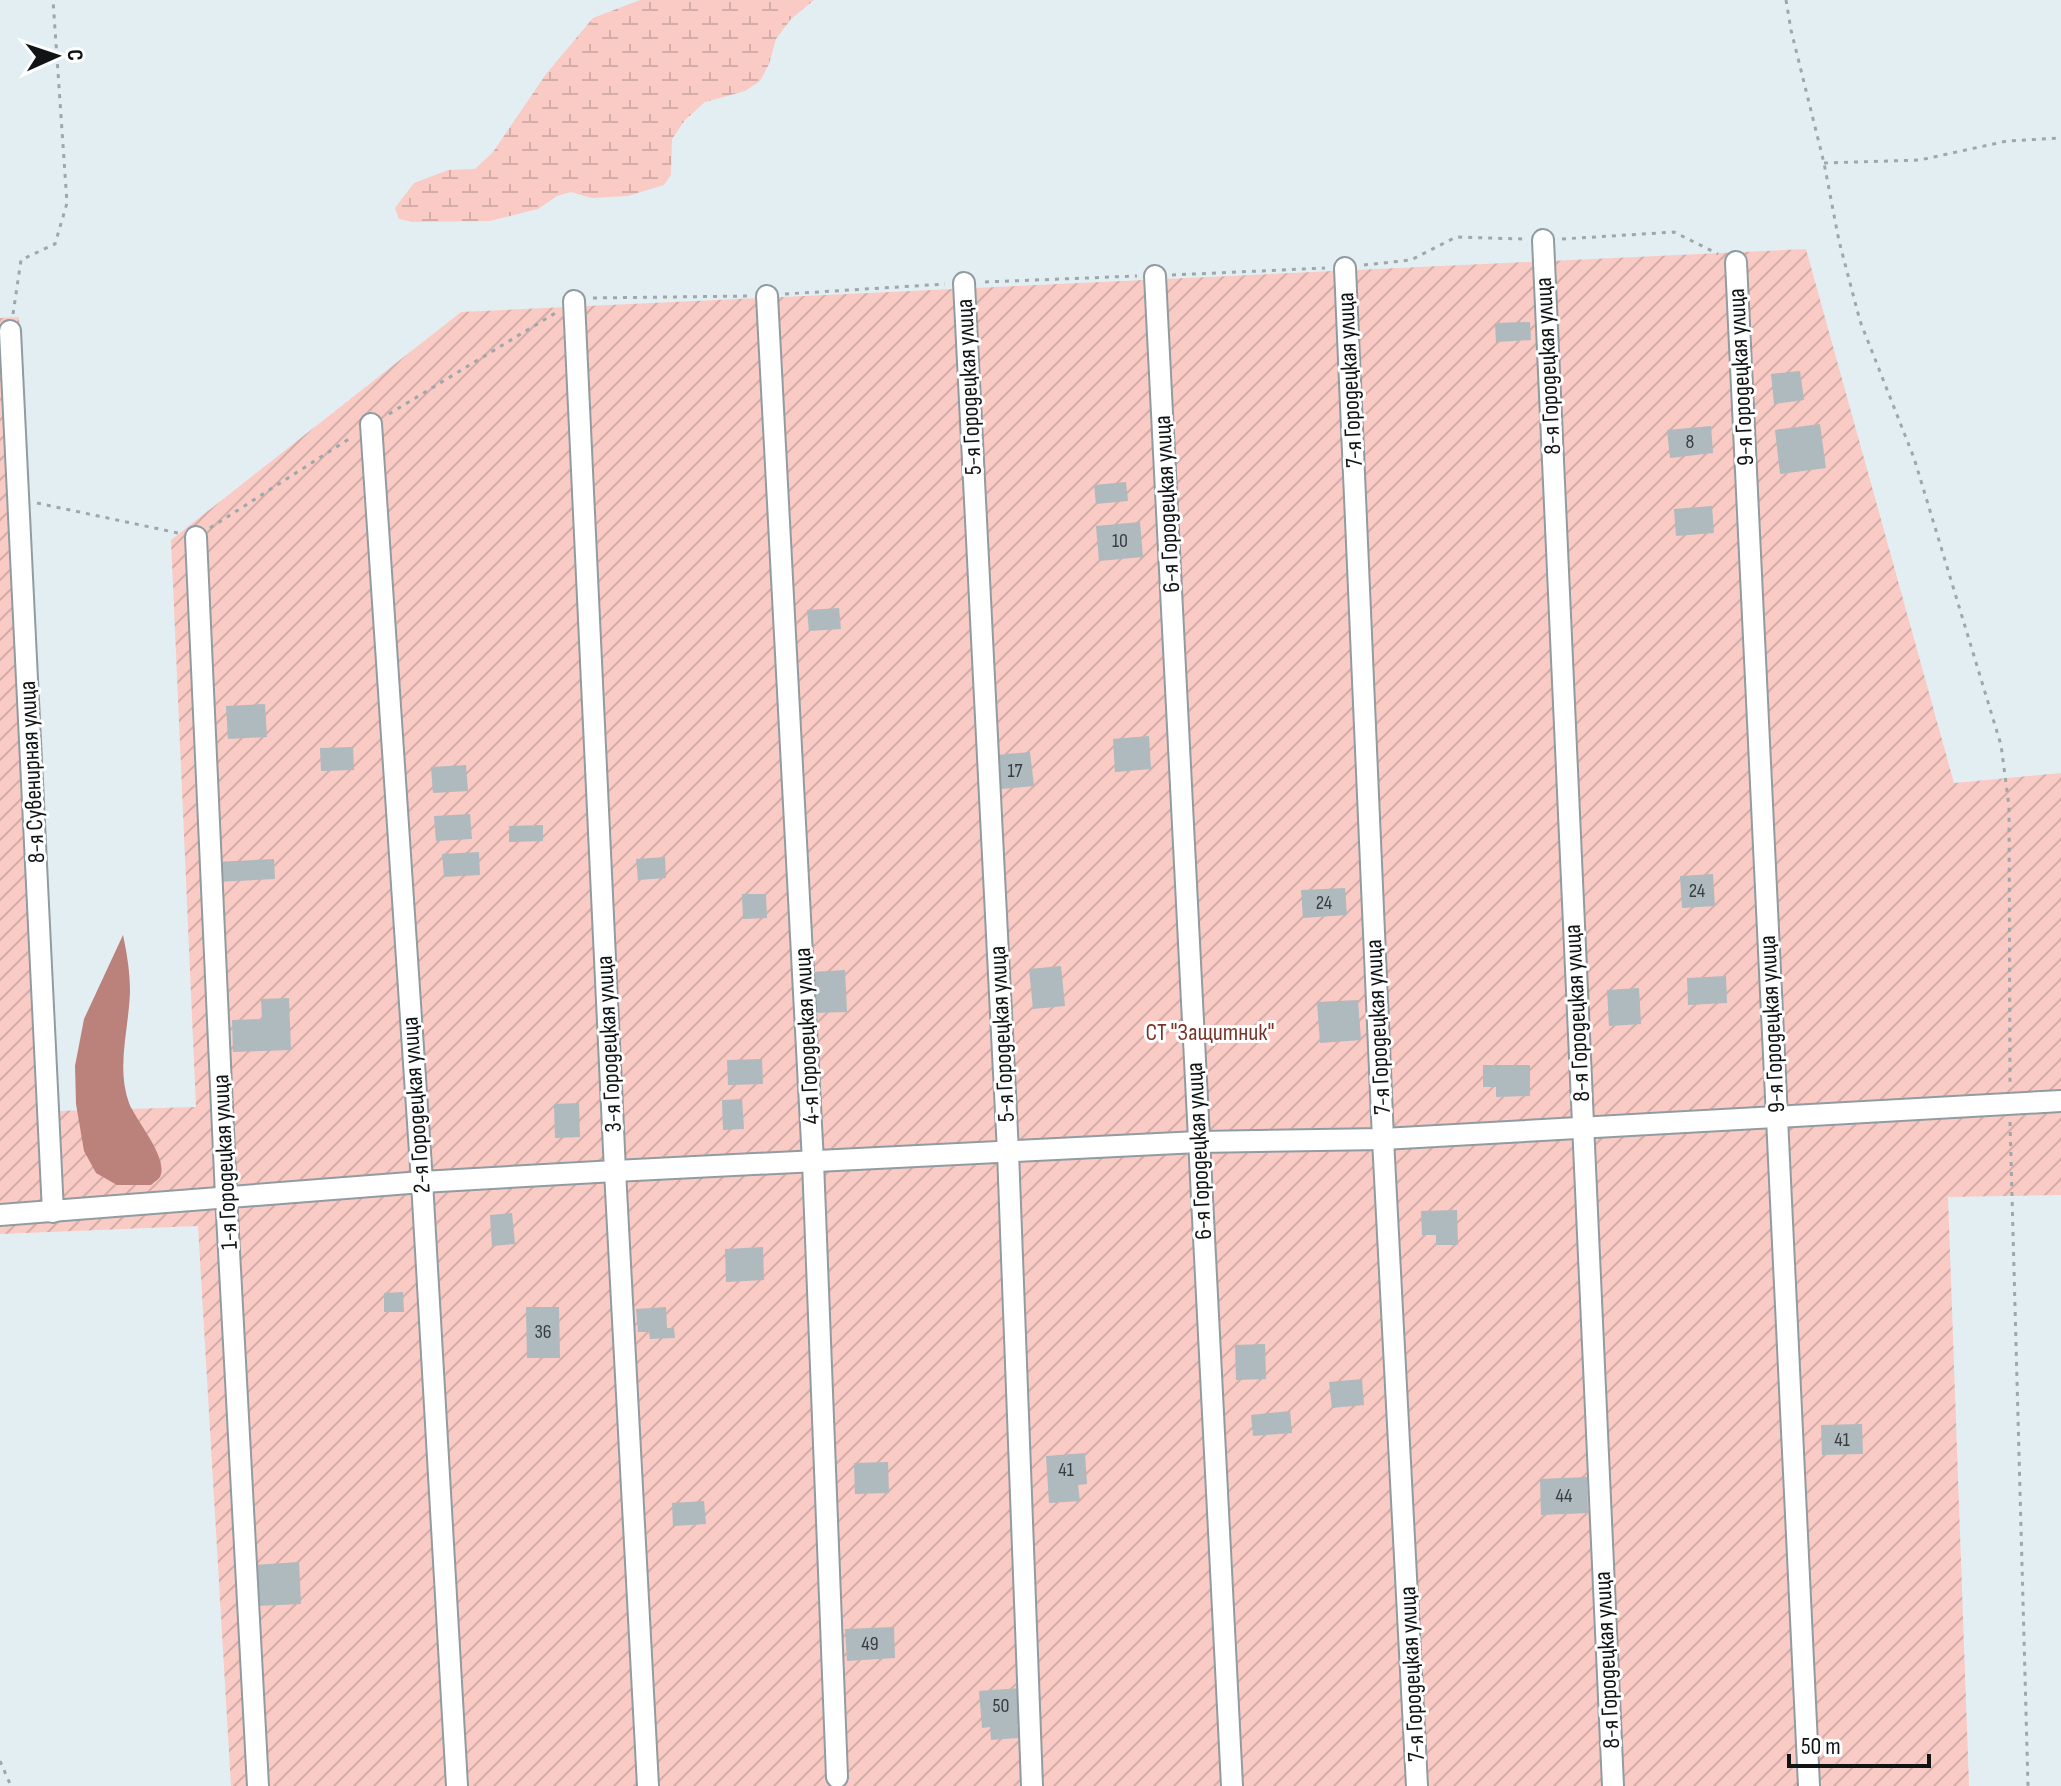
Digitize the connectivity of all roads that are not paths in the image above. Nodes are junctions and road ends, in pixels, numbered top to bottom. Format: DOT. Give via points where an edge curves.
graph roads {
  1 [pos="1543,240"];
  2 [pos="1736,262"];
  3 [pos="1345,268"];
  4 [pos="1155,276"];
  5 [pos="964,283"];
  6 [pos="767,296"];
  7 [pos="574,301"];
  8 [pos="10,331"];
  9 [pos="371,424"];
  10 [pos="196,537"];
  11 [pos="2061,1101"];
  12 [pos="1776,1117"];
  13 [pos="1582,1128"];
  14 [pos="1383,1139"];
  15 [pos="1198,1142"];
  16 [pos="1008,1152"];
  17 [pos="813,1162"];
  18 [pos="615,1171"];
  19 [pos="422,1182"];
  20 [pos="226,1196"];
  21 [pos="53,1212"];
  22 [pos="0,1215"];
  23 [pos="837,1777"];
  24 [pos="258,1786"];
  25 [pos="457,1786"];
  26 [pos="648,1786"];
  27 [pos="1032,1786"];
  28 [pos="1232,1786"];
  29 [pos="1417,1786"];
  30 [pos="1613,1786"];
  31 [pos="1809,1786"];
  1 -- 13 [label="street, 8-я Городецкая улица"];
  2 -- 12 [label="street, 9-я Городецкая улица"];
  3 -- 14 [label="street, 7-я Городецкая улица"];
  4 -- 15 [label="street, 6-я Городецкая улица"];
  5 -- 16 [label="street, 5-я Городецкая улица"];
  6 -- 17 [label="street, 4-я Городецкая улица"];
  7 -- 18 [label="street, 3-я Городецкая улица"];
  8 -- 21 [label="street, 8-я Сувенирная улица"];
  9 -- 19 [label="street, 2-я Городецкая улица"];
  10 -- 20 [label="street, 1-я Городецкая улица"];
  11 -- 12 [label="street"];
  12 -- 13 [label="street"];
  12 -- 31 [label="street, 9-я Городецкая улица"];
  13 -- 14 [label="street"];
  13 -- 30 [label="street, 8-я Городецкая улица"];
  14 -- 15 [label="street"];
  14 -- 29 [label="street, 7-я Городецкая улица"];
  15 -- 16 [label="street"];
  15 -- 28 [label="street, 6-я Городецкая улица"];
  16 -- 17 [label="street"];
  16 -- 27 [label="street, 5-я Городецкая улица"];
  17 -- 18 [label="street"];
  17 -- 23 [label="street, 4-я Городецкая улица"];
  18 -- 19 [label="street"];
  18 -- 26 [label="street, 3-я Городецкая улица"];
  19 -- 20 [label="street"];
  19 -- 25 [label="street, 2-я Городецкая улица"];
  20 -- 21 [label="street"];
  20 -- 24 [label="street, 1-я Городецкая улица"];
  21 -- 22 [label="street"];
}
